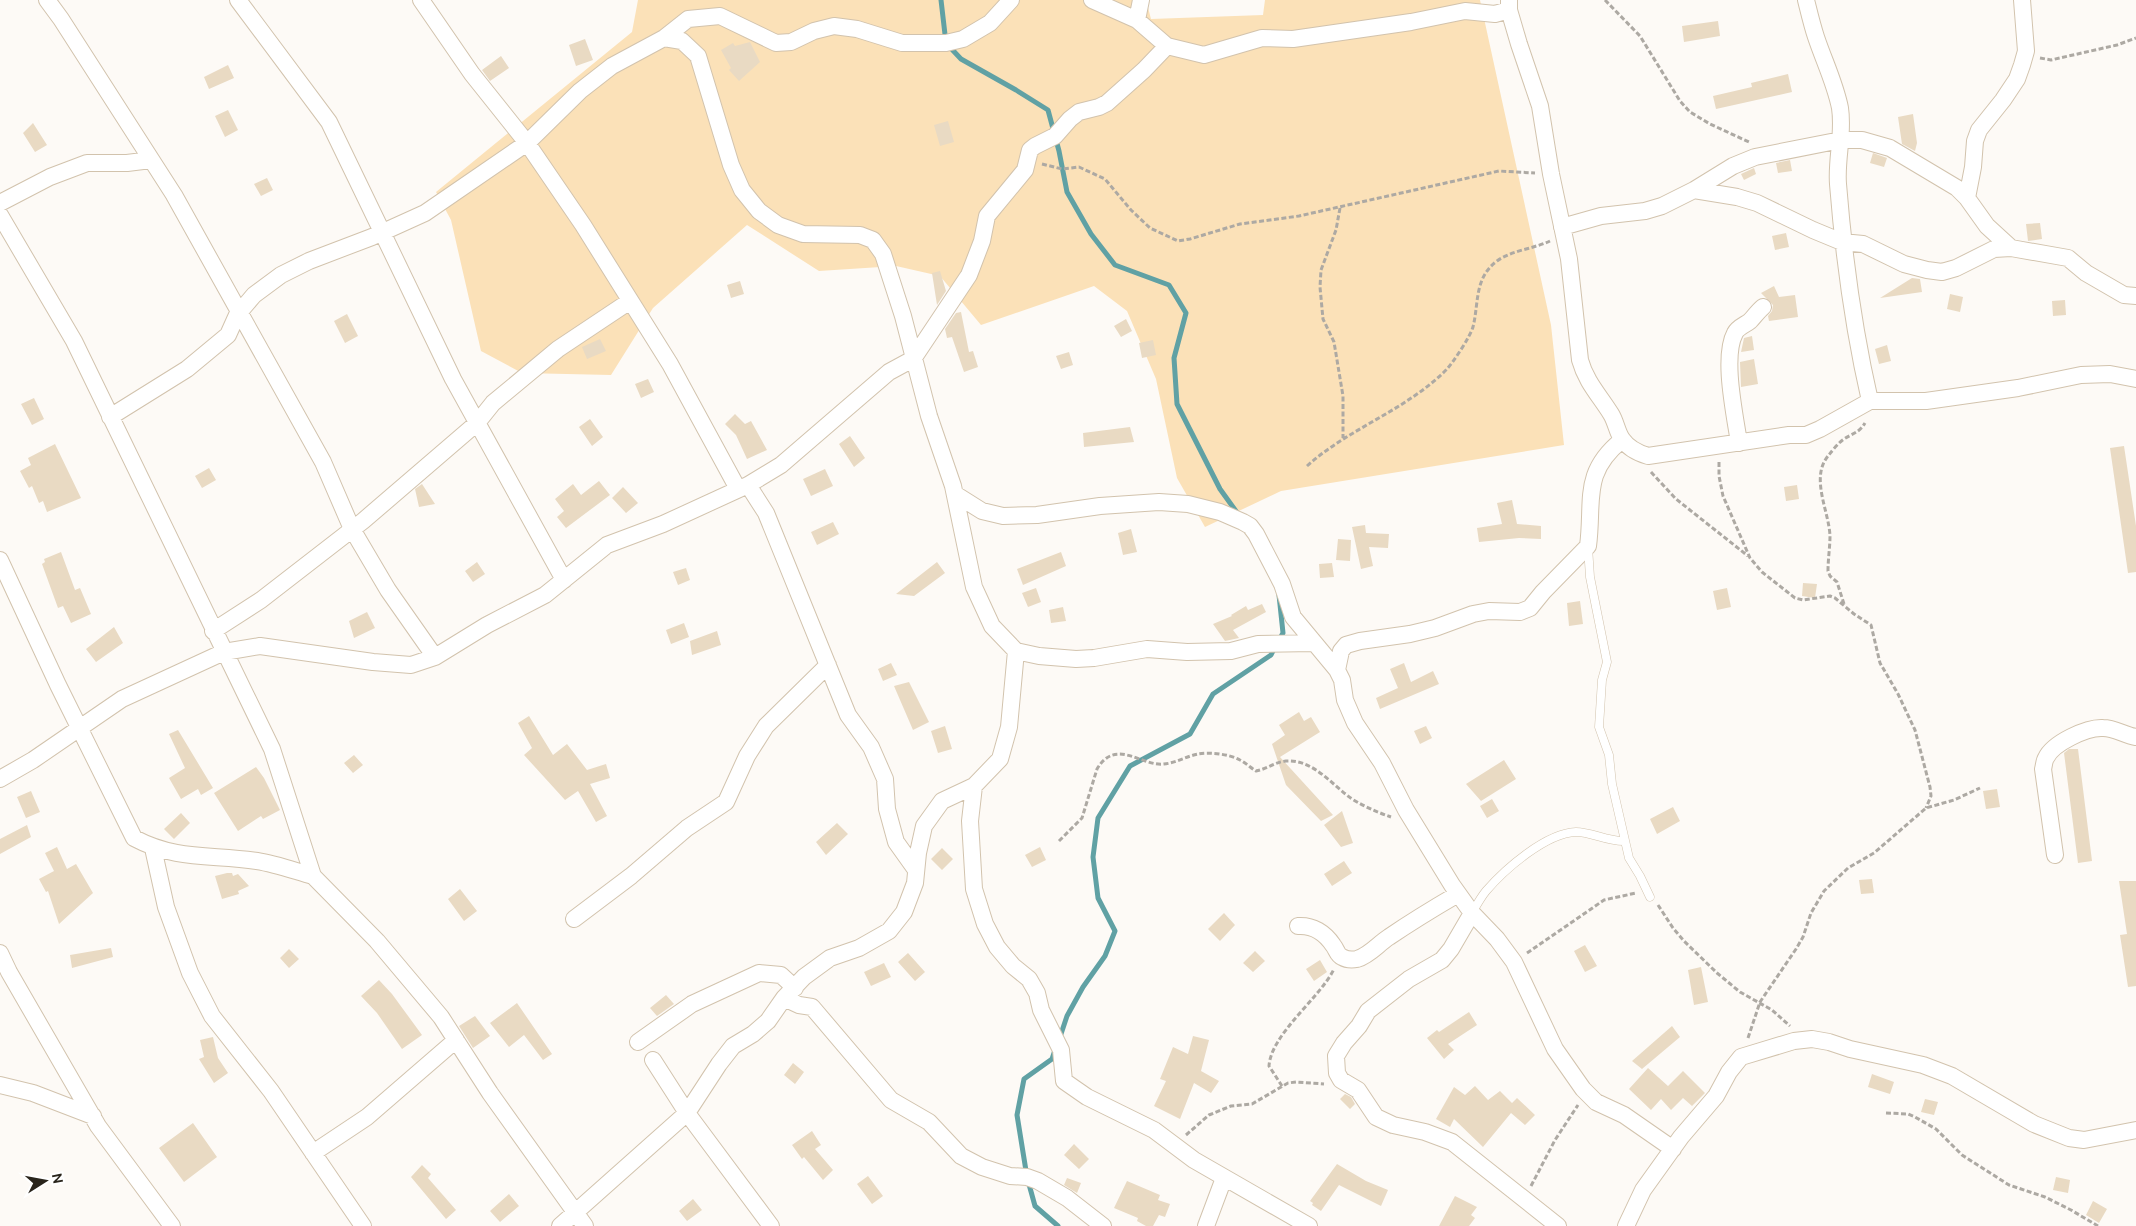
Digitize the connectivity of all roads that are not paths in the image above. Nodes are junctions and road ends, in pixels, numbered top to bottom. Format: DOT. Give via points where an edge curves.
graph roads {
  1 [pos="47,0"];
  2 [pos="238,0"];
  3 [pos="421,0"];
  4 [pos="1011,0"];
  5 [pos="1092,0"];
  6 [pos="1141,0"];
  7 [pos="1806,0"];
  8 [pos="2022,0"];
  9 [pos="1509,5"];
  10 [pos="1137,20"];
  11 [pos="664,38"];
  12 [pos="1167,46"];
  13 [pos="1841,140"];
  14 [pos="528,143"];
  15 [pos="151,160"];
  16 [pos="1694,190"];
  17 [pos="1967,198"];
  18 [pos="0,203"];
  19 [pos="0,215"];
  20 [pos="1563,231"];
  21 [pos="382,233"];
  22 [pos="1842,242"];
  23 [pos="2010,248"];
  24 [pos="2136,296"];
  25 [pos="630,301"];
  26 [pos="1763,307"];
  27 [pos="239,312"];
  28 [pos="914,359"];
  29 [pos="2136,379"];
  30 [pos="1872,401"];
  31 [pos="110,417"];
  32 [pos="477,423"];
  33 [pos="1622,440"];
  34 [pos="1739,443"];
  35 [pos="743,487"];
  36 [pos="955,494"];
  37 [pos="352,530"];
  38 [pos="1588,546"];
  39 [pos="0,560"];
  40 [pos="564,580"];
  41 [pos="213,631"];
  42 [pos="1313,643"];
  43 [pos="1016,651"];
  44 [pos="224,652"];
  45 [pos="436,657"];
  46 [pos="828,665"];
  47 [pos="1337,670"];
  48 [pos="80,728"];
  49 [pos="2136,737"];
  50 [pos="0,779"];
  51 [pos="974,786"];
  52 [pos="1625,841"];
  53 [pos="153,848"];
  54 [pos="2055,855"];
  55 [pos="916,870"];
  56 [pos="313,876"];
  57 [pos="1458,894"];
  58 [pos="1650,898"];
  59 [pos="1472,913"];
  60 [pos="574,919"];
  61 [pos="1298,926"];
  62 [pos="0,953"];
  63 [pos="789,993"];
  64 [pos="456,1040"];
  65 [pos="638,1042"];
  66 [pos="653,1060"];
  67 [pos="0,1085"];
  68 [pos="687,1113"];
  69 [pos="93,1116"];
  70 [pos="2136,1130"];
  71 [pos="1672,1149"];
  72 [pos="313,1153"];
  73 [pos="1224,1178"];
  74 [pos="575,1212"];
  75 [pos="172,1226"];
  76 [pos="363,1226"];
  77 [pos="560,1226"];
  78 [pos="585,1226"];
  79 [pos="771,1226"];
  80 [pos="1103,1226"];
  81 [pos="1206,1226"];
  82 [pos="1309,1226"];
  83 [pos="1558,1226"];
  84 [pos="1626,1226"];
  1 -- 15 [label="street"];
  2 -- 21 [label="street" via="329,122"];
  3 -- 14 [label="street" via="472,74"];
  4 -- 11 [label="street" via="990,23 963,39 946,43 902,43 857,29 834,26 791,42 776,43 720,16 688,19"];
  5 -- 10 [label="street"];
  6 -- 10 [label="street"];
  7 -- 13 [label="street" via="1840,109"];
  8 -- 17 [label="street" via="2026,51 2017,79 1979,130"];
  9 -- 12 [label="street" via="1495,14 1465,11 1293,39 1262,38 1204,54"];
  9 -- 20 [label="street" via="1540,106"];
  10 -- 12 [label="street"];
  11 -- 14 [label="street" via="612,66 580,91"];
  11 -- 28 [label="street" via="682,41 698,56 731,165 742,190 759,211 778,225 803,234 860,235 873,240 882,254"];
  12 -- 28 [label="street" via="1114,98 1099,107 1079,112 1055,136 1030,150 1025,170 988,216 969,275"];
  13 -- 16 [label="street" via="1755,156"];
  13 -- 17 [label="street" via="1862,140 1890,148 1957,188"];
  13 -- 22 [label="street" via="1838,178"];
  14 -- 21 [label="street" via="440,204"];
  14 -- 25 [label="street"];
  15 -- 18 [label="street" via="87,163 50,176"];
  15 -- 27 [label="street"];
  16 -- 20 [label="street" via="1662,206 1601,216"];
  16 -- 22 [label="street" via="1758,203"];
  17 -- 23 [label="street" via="1987,226"];
  19 -- 31 [label="street" via="74,341"];
  20 -- 33 [label="street" via="1583,372 1611,415"];
  21 -- 27 [label="street" via="281,275 254,294"];
  21 -- 32 [label="street"];
  22 -- 23 [label="street" via="1863,244 1904,264 1942,272 1994,249"];
  22 -- 30 [label="street" via="1852,317"];
  23 -- 24 [label="street" via="2068,258 2086,273 2124,295"];
  25 -- 32 [label="street" via="558,350 493,404"];
  25 -- 35 [label="street"];
  26 -- 34 [label="street" via="1736,330 1732,341 1730,381"];
  27 -- 31 [label="street" via="228,335 187,369"];
  27 -- 37 [label="street" via="323,462"];
  28 -- 35 [label="street" via="890,372 781,465"];
  28 -- 36 [label="street"];
  29 -- 30 [label="street" via="2110,374 2081,375 1926,401"];
  30 -- 34 [label="street" via="1806,435"];
  31 -- 41 [label="street"];
  32 -- 37 [label="street"];
  32 -- 40 [label="street"];
  33 -- 34 [label="street" via="1636,452 1648,456"];
  33 -- 38 [label="street" via="1599,464 1589,506"];
  35 -- 40 [label="street" via="608,545"];
  35 -- 46 [label="street" via="766,513"];
  36 -- 42 [label="street" via="982,511 1003,516 1160,502 1188,504 1220,512 1243,522 1256,534 1282,584 1293,617"];
  36 -- 43 [label="street" via="974,587 992,626"];
  37 -- 41 [label="street" via="261,600"];
  37 -- 45 [label="street" via="388,590"];
  38 -- 47 [label="street" via="1530,608 1520,612 1473,614 1435,628 1346,645 1341,651"];
  38 -- 52 [label="lane" via="1590,577 1607,662 1602,680 1599,727 1609,755"];
  39 -- 48 [label="street"];
  40 -- 45 [label="street" via="545,595 487,625"];
  41 -- 44 [label="street"];
  42 -- 43 [label="street" via="1258,644 1231,651 1147,649 1085,658 1039,656"];
  42 -- 47 [label="street"];
  43 -- 51 [label="street" via="1009,728 1000,759"];
  44 -- 45 [label="street" via="260,646 411,665"];
  44 -- 48 [label="street" via="122,698"];
  44 -- 56 [label="street" via="272,749"];
  46 -- 55 [label="street" via="848,715 871,747 885,779 887,809 896,842"];
  46 -- 60 [label="street" via="766,726 747,756 726,802 687,828"];
  47 -- 57 [label="street" via="1355,724 1382,763"];
  48 -- 50 [label="street"];
  48 -- 53 [label="street" via="134,838"];
  49 -- 54 [label="street" via="2100,727 2064,741 2045,759 2043,769"];
  51 -- 55 [label="street" via="942,801 924,826"];
  51 -- 73 [label="street" via="970,821 974,889 997,948 1029,979 1037,992 1041,1010 1061,1050 1064,1081 1154,1130"];
  52 -- 58 [label="lane" via="1629,858"];
  52 -- 59 [label="lane" via="1577,832 1554,838 1503,873 1485,892"];
  53 -- 56 [label="street" via="178,854 258,861"];
  53 -- 72 [label="street" via="166,908 190,972 212,1016 271,1091"];
  55 -- 63 [label="street" via="915,883 904,912 889,931 859,948 830,958"];
  56 -- 64 [label="street" via="402,969"];
  57 -- 59 [label="street"];
  57 -- 61 [label="street" via="1387,938 1369,953 1348,960 1339,956 1321,932 1311,926"];
  59 -- 71 [label="street" via="1514,962 1555,1049 1586,1092 1596,1102 1624,1115"];
  59 -- 83 [label="street" via="1442,960 1375,1004 1336,1056 1337,1073 1349,1086 1358,1090 1376,1117 1452,1142"];
  62 -- 69 [label="street"];
  63 -- 65 [label="street" via="781,975 760,973 692,1004"];
  63 -- 68 [label="street" via="768,1021 733,1046"];
  63 -- 80 [label="street" via="799,1005 812,1007 891,1100 929,1122 961,1156 982,1167 1038,1181 1067,1198"];
  64 -- 72 [label="street" via="367,1117"];
  64 -- 74 [label="street"];
  66 -- 68 [label="street"];
  67 -- 69 [label="street" via="33,1093"];
  68 -- 74 [label="street"];
  68 -- 79 [label="street"];
  69 -- 75 [label="street"];
  70 -- 71 [label="street" via="2084,1140 2069,1138 2034,1124 1958,1080 1923,1065 1812,1039 1741,1057 1716,1096"];
  71 -- 84 [label="street" via="1643,1190"];
  72 -- 76 [label="street"];
  73 -- 81 [label="street"];
  73 -- 82 [label="street"];
  74 -- 77 [label="street"];
  74 -- 78 [label="street"];
}
